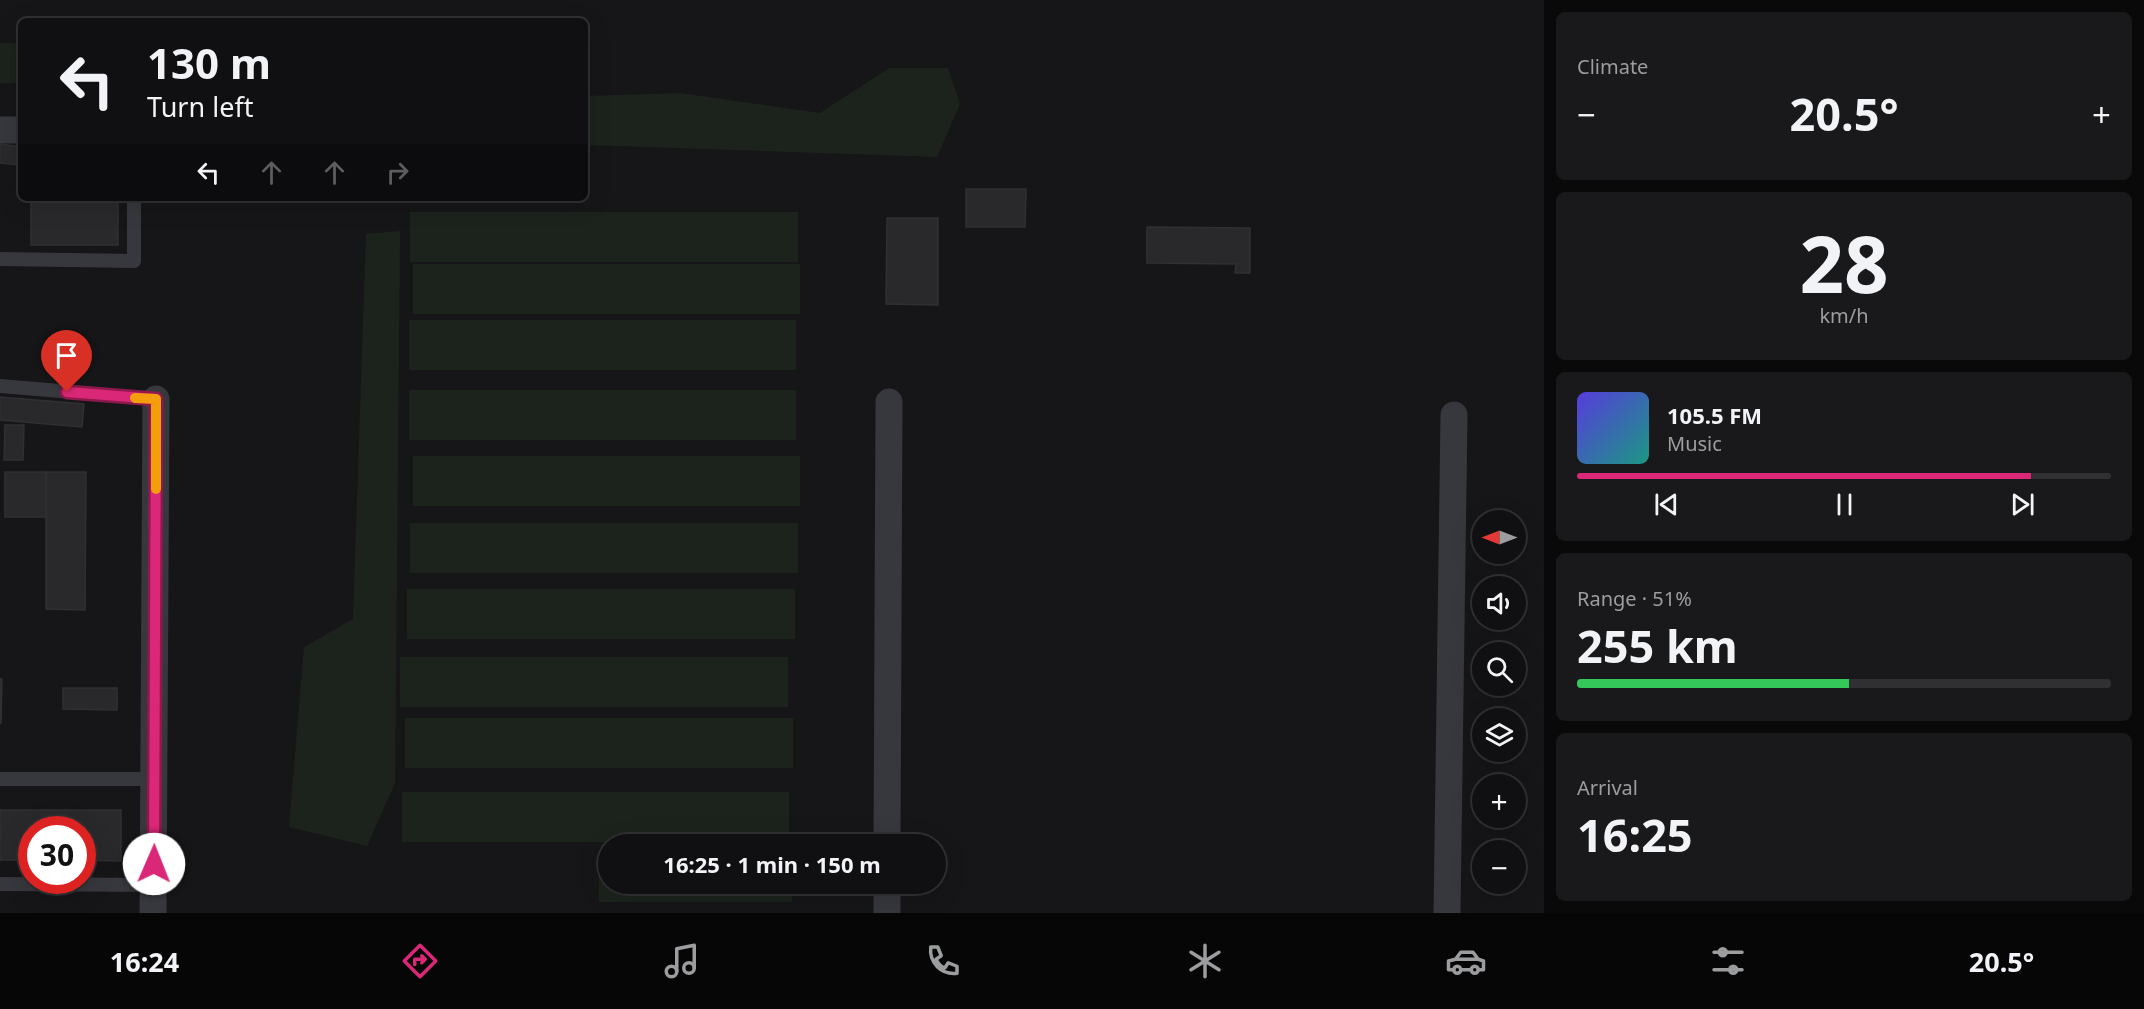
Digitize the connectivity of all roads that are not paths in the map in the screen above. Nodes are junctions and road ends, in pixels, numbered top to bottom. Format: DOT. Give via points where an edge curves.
graph roads {
  1 [pos="0,130"];
  2 [pos="18,130"];
  3 [pos="134,201"];
  4 [pos="0,259"];
  5 [pos="0,386"];
  6 [pos="156,399"];
  7 [pos="889,402"];
  8 [pos="1454,415"];
  9 [pos="0,779"];
  10 [pos="154,779"];
  11 [pos="887,834"];
  12 [pos="0,884"];
  13 [pos="153,885"];
  14 [pos="887,894"];
  15 [pos="153,913"];
  16 [pos="887,913"];
  17 [pos="1447,913"];
  1 -- 2 [label="street"];
  3 -- 4 [label="lane" via="134,261"];
  5 -- 6 [label="lane"];
  6 -- 10 [label="street"];
  7 -- 11 [label="street"];
  8 -- 17 [label="street"];
  9 -- 10 [label="lane"];
  10 -- 13 [label="street"];
  12 -- 13 [label="lane"];
  13 -- 15 [label="street"];
  14 -- 16 [label="street"];
}
